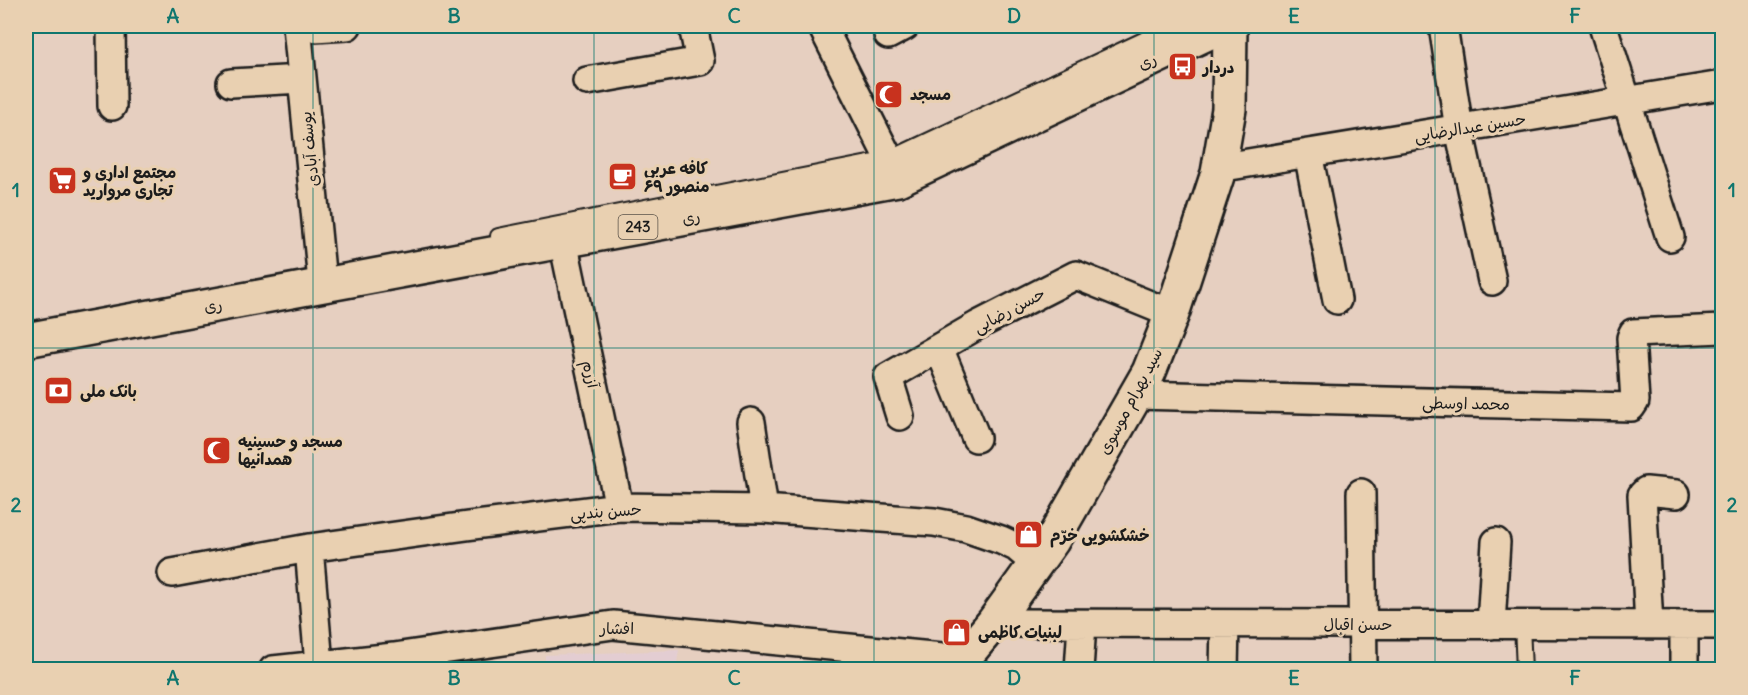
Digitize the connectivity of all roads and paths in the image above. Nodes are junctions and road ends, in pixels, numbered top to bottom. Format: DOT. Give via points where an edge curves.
graph roads {
  1 [pos="111,26"];
  2 [pos="347,26"];
  3 [pos="693,26"];
  4 [pos="822,26"];
  5 [pos="1173,26"];
  6 [pos="1220,26"];
  7 [pos="1443,26"];
  8 [pos="1603,26"];
  9 [pos="297,27"];
  10 [pos="302,80"];
  11 [pos="587,81"];
  12 [pos="231,83"];
  13 [pos="1722,86"];
  14 [pos="1627,101"];
  15 [pos="112,106"];
  16 [pos="1459,129"];
  17 [pos="1308,153"];
  18 [pos="889,159"];
  19 [pos="1218,168"];
  20 [pos="1670,237"];
  21 [pos="483,239"];
  22 [pos="563,241"];
  23 [pos="326,270"];
  24 [pos="1492,281"];
  25 [pos="1337,300"];
  26 [pos="1172,314"];
  27 [pos="26,326"];
  28 [pos="1722,329"];
  29 [pos="26,340"];
  30 [pos="939,348"];
  31 [pos="1135,395"];
  32 [pos="900,416"];
  33 [pos="751,422"];
  34 [pos="976,438"];
  35 [pos="1361,493"];
  36 [pos="1676,494"];
  37 [pos="619,507"];
  38 [pos="764,509"];
  39 [pos="1496,542"];
  40 [pos="309,548"];
  41 [pos="1035,563"];
  42 [pos="171,573"];
  43 [pos="993,623"];
  44 [pos="1082,624"];
  45 [pos="1225,624"];
  46 [pos="1363,624"];
  47 [pos="1491,625"];
  48 [pos="1522,625"];
  49 [pos="1649,625"];
  50 [pos="1684,625"];
  51 [pos="1722,625"];
  52 [pos="393,663"];
  53 [pos="319,664"];
  54 [pos="959,664"];
  55 [pos="273,669"];
  56 [pos="1079,669"];
  57 [pos="1224,669"];
  58 [pos="1363,669"];
  59 [pos="1524,669"];
  60 [pos="1684,669"];
  1 -- 15 [label="street"];
  2 -- 9 [label="street"];
  3 -- 11 [label="street" via="700,61"];
  4 -- 18 [label="street"];
  5 -- 18 [label="lane"];
  6 -- 19 [label="main road, سید بهرام موسوی" via="1228,109"];
  6 -- 22 [label="main road, ری / 243" via="898,178"];
  7 -- 16 [label="street"];
  8 -- 14 [label="street"];
  9 -- 10 [label="street, یوسف آبادی"];
  10 -- 12 [label="street"];
  10 -- 23 [label="street, یوسف آبادی"];
  13 -- 14 [label="street, حسین عبدالرضایی"];
  14 -- 16 [label="street, حسین عبدالرضایی"];
  14 -- 20 [label="street"];
  16 -- 17 [label="street, حسین عبدالرضایی"];
  16 -- 24 [label="street"];
  17 -- 19 [label="street, حسین عبدالرضایی"];
  17 -- 25 [label="street"];
  18 -- 21 [label="lane"];
  19 -- 26 [label="main road, سید بهرام موسوی"];
  22 -- 29 [label="main road, ری / 243"];
  22 -- 37 [label="street, آزرم"];
  23 -- 27 [label="lane"];
  26 -- 30 [label="street, حسن رضایی" via="1076,275"];
  26 -- 31 [label="main road, سید بهرام موسوی" via="1149,372"];
  28 -- 31 [label="street, محمد اوسطی" via="1633,333 1635,401 1631,407"];
  30 -- 32 [label="street, حسن رضایی" via="888,377"];
  30 -- 34 [label="street"];
  31 -- 41 [label="main road, سید بهرام موسوی" via="1052,541"];
  33 -- 38 [label="street"];
  35 -- 46 [label="street"];
  36 -- 49 [label="street" via="1646,491 1642,495"];
  37 -- 38 [label="street, حسن بندپی"];
  37 -- 40 [label="street, حسن بندپی"];
  38 -- 41 [label="street, حسن بندپی" via="966,528 1016,547"];
  39 -- 47 [label="street"];
  40 -- 42 [label="street, حسن بندپی"];
  40 -- 53 [label="street"];
  41 -- 43 [label="main road, سید بهرام موسوی"];
  43 -- 44 [label="street, حسن اقبال"];
  43 -- 54 [label="main road, سید بهرام موسوی"];
  44 -- 45 [label="street, حسن اقبال"];
  44 -- 56 [label="street"];
  45 -- 46 [label="street, حسن اقبال"];
  45 -- 57 [label="street"];
  46 -- 47 [label="street, حسن اقبال"];
  46 -- 58 [label="street"];
  47 -- 48 [label="street, حسن اقبال"];
  48 -- 49 [label="street, حسن اقبال"];
  48 -- 59 [label="lane"];
  49 -- 50 [label="street, حسن اقبال"];
  50 -- 51 [label="street, حسن اقبال"];
  50 -- 60 [label="street"];
  52 -- 53 [label="street, افشار"];
  52 -- 54 [label="street, افشار" via="613,625"];
  53 -- 55 [label="street, افشار"];
}
